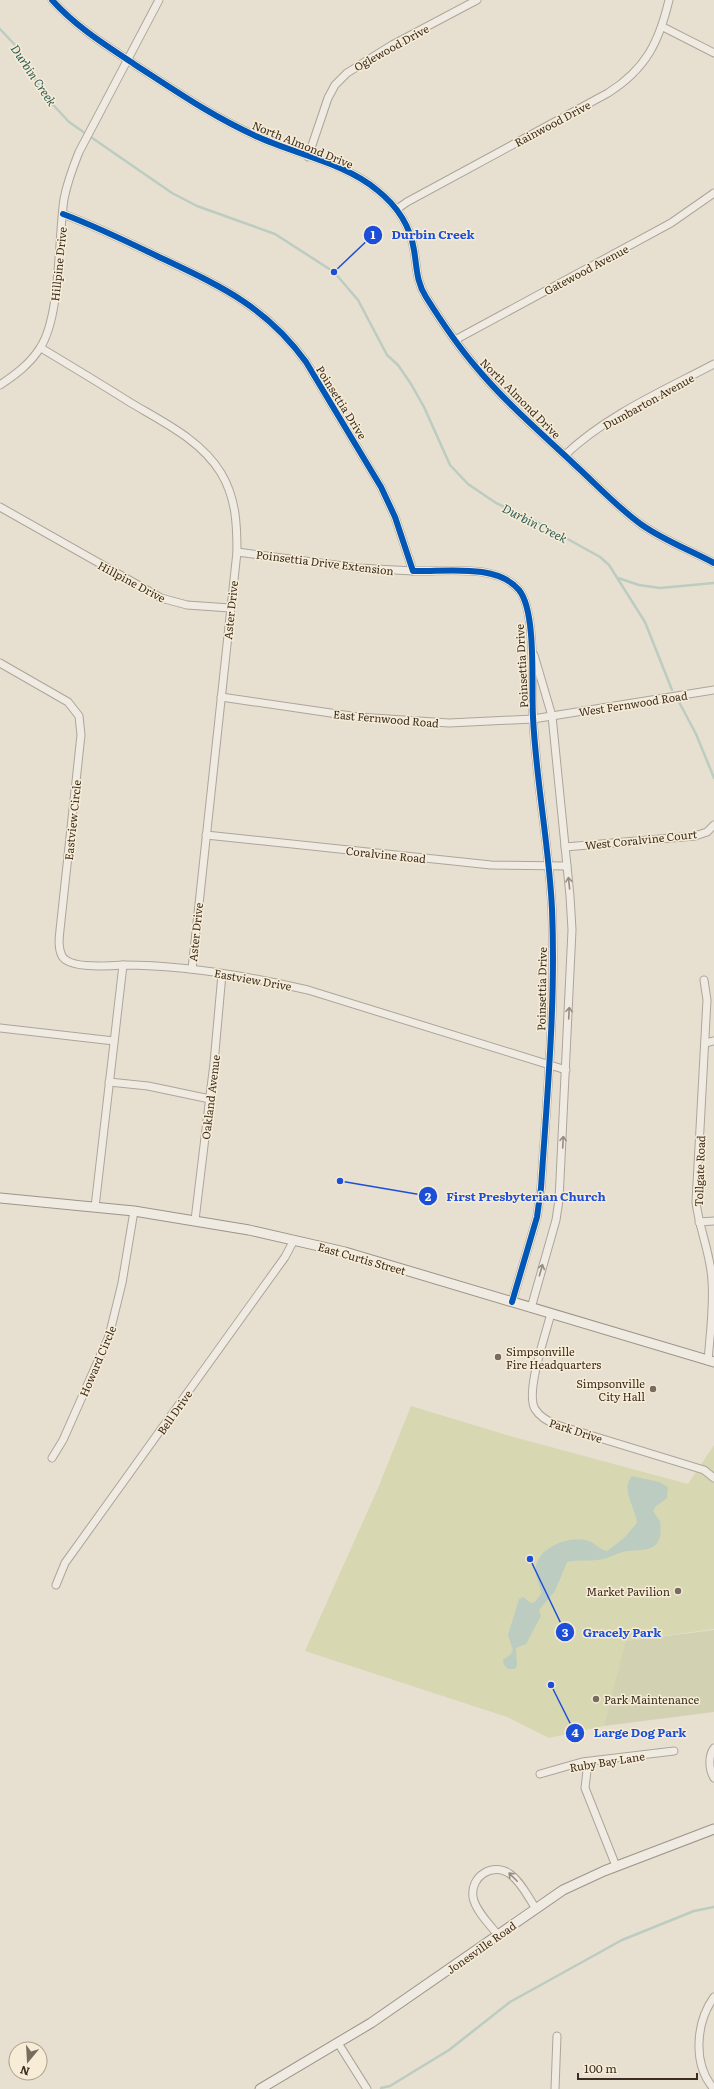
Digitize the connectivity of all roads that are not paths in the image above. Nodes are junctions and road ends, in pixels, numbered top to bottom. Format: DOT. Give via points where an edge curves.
graph roads {
  1 [pos="52,0"];
  2 [pos="160,0"];
  3 [pos="477,0"];
  4 [pos="669,0"];
  5 [pos="663,27"];
  6 [pos="714,54"];
  7 [pos="128,60"];
  8 [pos="308,157"];
  9 [pos="714,193"];
  10 [pos="397,209"];
  11 [pos="63,214"];
  12 [pos="455,340"];
  13 [pos="41,348"];
  14 [pos="714,364"];
  15 [pos="0,385"];
  16 [pos="565,455"];
  17 [pos="0,507"];
  18 [pos="237,552"];
  19 [pos="714,563"];
  20 [pos="413,571"];
  21 [pos="230,608"];
  22 [pos="532,646"];
  23 [pos="0,663"];
  24 [pos="714,690"];
  25 [pos="221,697"];
  26 [pos="552,716"];
  27 [pos="533,719"];
  28 [pos="714,825"];
  29 [pos="206,834"];
  30 [pos="565,847"];
  31 [pos="548,866"];
  32 [pos="567,866"];
  33 [pos="123,965"];
  34 [pos="192,969"];
  35 [pos="222,974"];
  36 [pos="704,980"];
  37 [pos="0,1028"];
  38 [pos="114,1041"];
  39 [pos="714,1041"];
  40 [pos="705,1043"];
  41 [pos="549,1064"];
  42 [pos="566,1070"];
  43 [pos="109,1082"];
  44 [pos="210,1099"];
  45 [pos="0,1198"];
  46 [pos="95,1207"];
  47 [pos="134,1211"];
  48 [pos="195,1220"];
  49 [pos="714,1220"];
  50 [pos="699,1222"];
  51 [pos="294,1240"];
  52 [pos="512,1302"];
  53 [pos="531,1308"];
  54 [pos="551,1313"];
  55 [pos="711,1362"];
  56 [pos="52,1458"];
  57 [pos="714,1478"];
  58 [pos="56,1585"];
  59 [pos="714,1748"];
  60 [pos="674,1751"];
  61 [pos="588,1762"];
  62 [pos="540,1774"];
  63 [pos="714,1778"];
  64 [pos="714,1829"];
  65 [pos="616,1866"];
  66 [pos="536,1908"];
  67 [pos="498,1935"];
  68 [pos="714,1997"];
  69 [pos="557,2036"];
  70 [pos="338,2043"];
  71 [pos="260,2089"];
  72 [pos="367,2089"];
  73 [pos="555,2089"];
  74 [pos="714,2089"];
  1 -- 7 [label="street, North Almond Drive" via="89,34"];
  2 -- 7 [label="street, Hillpine Drive"];
  3 -- 8 [label="street, Oglewood Drive" via="346,72 328,98"];
  4 -- 5 [label="street, Rainwood Drive"];
  5 -- 6 [label="street"];
  5 -- 10 [label="street, Rainwood Drive" via="647,58 617,87"];
  7 -- 8 [label="street, North Almond Drive" via="220,119"];
  7 -- 11 [label="street, Hillpine Drive" via="72,172 64,198"];
  8 -- 10 [label="street, North Almond Drive" via="359,178 377,190"];
  9 -- 12 [label="street, Gatewood Avenue" via="671,222"];
  10 -- 12 [label="street, North Almond Drive" via="412,240 420,285"];
  11 -- 13 [label="street, Hillpine Drive" via="53,313"];
  11 -- 20 [label="street, Poinsettia Drive" via="95,226 208,280 245,302 280,329 306,362 381,487 395,516"];
  12 -- 16 [label="street, North Almond Drive" via="490,383"];
  13 -- 15 [label="street, Hillpine Drive" via="22,369"];
  13 -- 18 [label="street, Aster Drive" via="169,426 206,454 221,474 231,496 237,520"];
  14 -- 16 [label="street, Dumbarton Avenue" via="619,415"];
  16 -- 19 [label="street, North Almond Drive" via="641,524 661,538"];
  17 -- 21 [label="street, Hillpine Drive" via="157,596 187,605"];
  18 -- 20 [label="street, Poinsettia Drive Extension" via="359,568"];
  18 -- 21 [label="street, Aster Drive"];
  20 -- 22 [label="street, Poinsettia Drive" via="484,572 509,581 518,589 525,601"];
  21 -- 25 [label="street, Aster Drive"];
  22 -- 26 [label="street, Poinsettia Drive"];
  22 -- 27 [label="street, Poinsettia Drive"];
  23 -- 33 [label="street, Eastview Circle" via="68,702 80,721 81,735 60,930 62,955 70,962 83,965"];
  24 -- 26 [label="street, West Fernwood Road"];
  25 -- 27 [label="street, East Fernwood Road" via="358,717 424,722"];
  25 -- 29 [label="street, Aster Drive"];
  26 -- 27 [label="street, East Fernwood Road"];
  26 -- 30 [label="street, Poinsettia Drive"];
  27 -- 31 [label="street, Poinsettia Drive"];
  28 -- 30 [label="street, West Coralvine Court" via="707,832 695,836"];
  29 -- 31 [label="street, Coralvine Road" via="491,865"];
  29 -- 34 [label="street, Aster Drive"];
  30 -- 32 [label="street, Poinsettia Drive"];
  31 -- 32 [label="street, Coralvine Road"];
  31 -- 41 [label="street, Poinsettia Drive" via="552,910"];
  42 -- 32 [label="street, Poinsettia Drive, one-way" via="572,930"];
  33 -- 34 [label="street, Eastview Drive"];
  33 -- 38 [label="street"];
  34 -- 35 [label="street, Eastview Drive"];
  35 -- 41 [label="street, Eastview Drive" via="308,990"];
  35 -- 44 [label="street, Oakland Avenue"];
  36 -- 40 [label="street, Tollgate Road" via="707,1000"];
  37 -- 38 [label="street"];
  38 -- 43 [label="street"];
  39 -- 40 [label="street"];
  40 -- 50 [label="street, Tollgate Road" via="696,1202"];
  41 -- 42 [label="street, Eastview Drive"];
  41 -- 52 [label="street, Poinsettia Drive" via="537,1217"];
  53 -- 42 [label="street, Poinsettia Drive, one-way" via="556,1220 559,1200"];
  43 -- 44 [label="street" via="148,1086"];
  43 -- 46 [label="street"];
  44 -- 48 [label="street, Oakland Avenue"];
  45 -- 46 [label="main road, East Curtis Street"];
  46 -- 47 [label="main road, East Curtis Street"];
  47 -- 48 [label="main road, East Curtis Street"];
  47 -- 56 [label="street, Howard Circle" via="122,1283 109,1336 63,1440"];
  48 -- 51 [label="main road, East Curtis Street"];
  49 -- 50 [label="street"];
  50 -- 55 [label="street, Tollgate Road" via="711,1267"];
  51 -- 52 [label="main road, East Curtis Street" via="345,1252"];
  51 -- 58 [label="street, Bell Drive" via="285,1257 65,1564"];
  52 -- 53 [label="main road, East Curtis Street"];
  53 -- 54 [label="main road, East Curtis Street"];
  54 -- 55 [label="main road, East Curtis Street"];
  54 -- 57 [label="street, Park Drive" via="535,1370 532,1396 535,1409 544,1419 704,1470"];
  59 -- 63 [label="street" via="711,1752 711,1772"];
  60 -- 61 [label="street, Ruby Bay Lane"];
  61 -- 62 [label="street, Ruby Bay Lane"];
  61 -- 65 [label="street" via="585,1788"];
  64 -- 65 [label="main road, Jonesville Road"];
  65 -- 66 [label="main road, Jonesville Road" via="563,1890"];
  66 -- 67 [label="main road, Jonesville Road"];
  66 -- 67 [label="street, one-way" via="509,1873 492,1869 482,1874 474,1886 473,1897 480,1912"];
  67 -- 70 [label="main road, Jonesville Road"];
  68 -- 74 [label="street" via="704,2016 700,2046 703,2070"];
  69 -- 73 [label="street"];
  70 -- 71 [label="main road, Jonesville Road"];
  70 -- 72 [label="street"];
}
